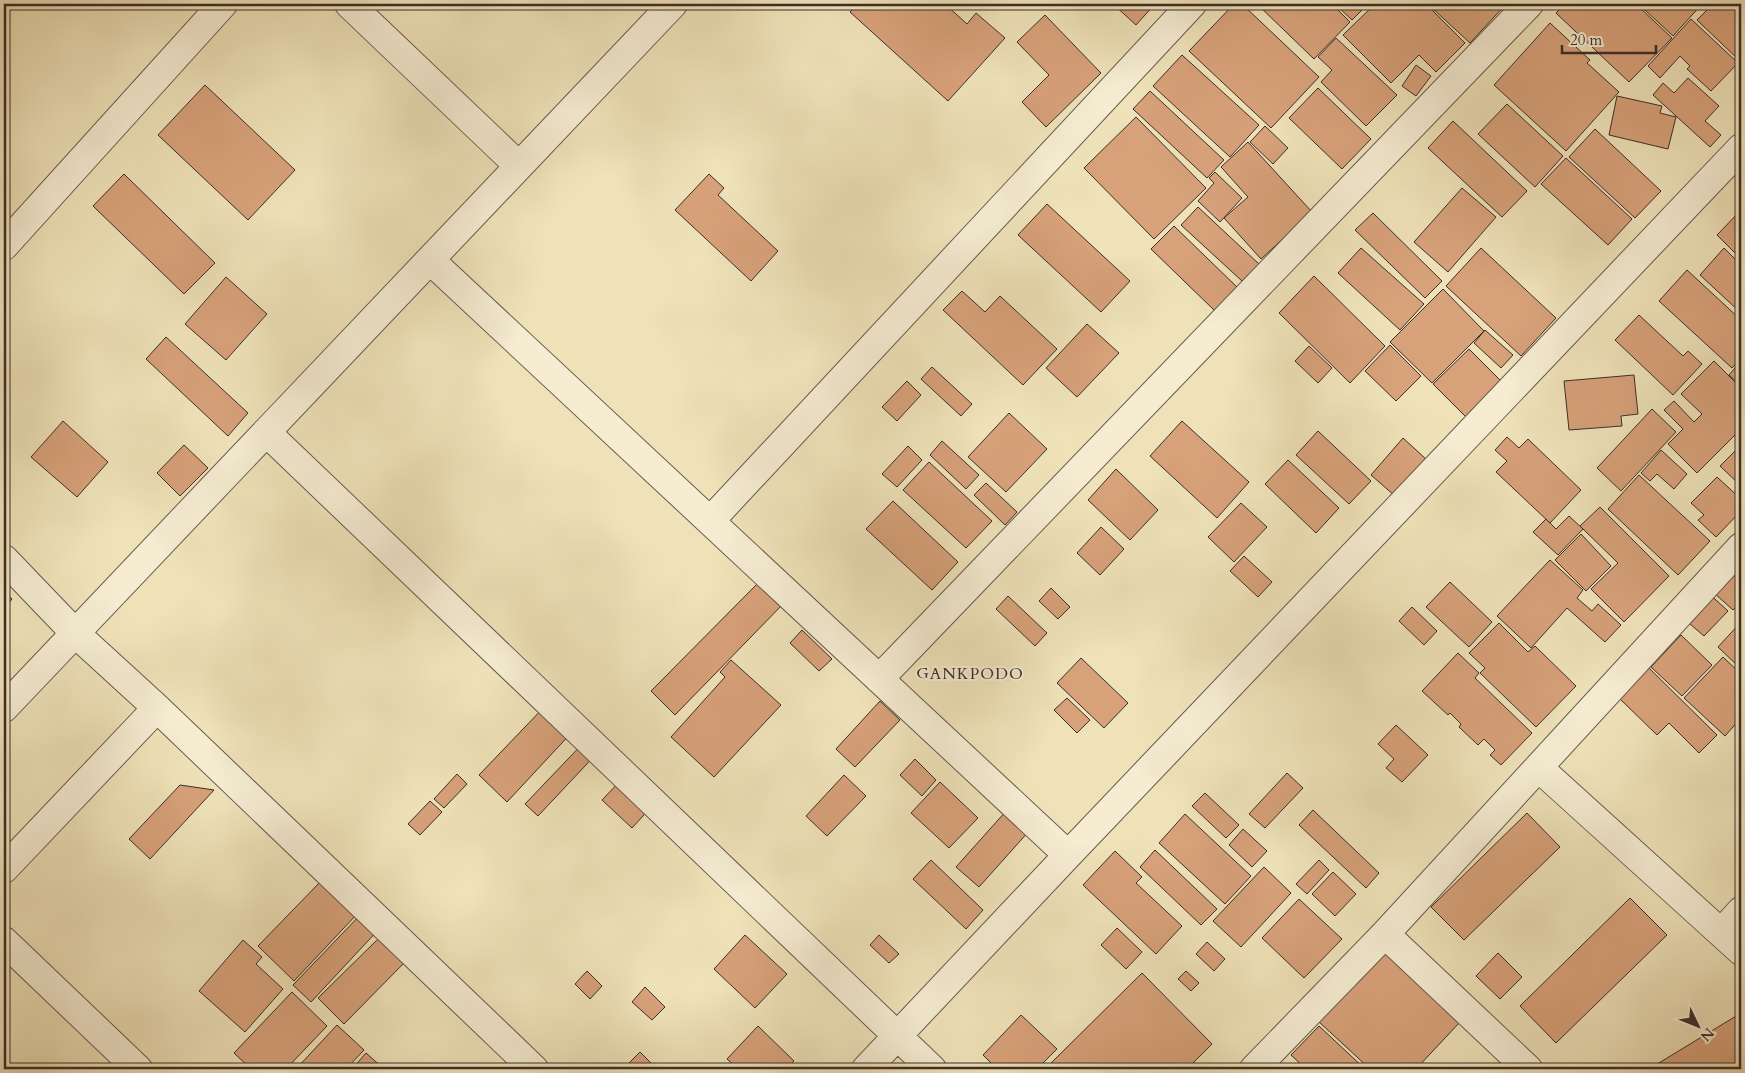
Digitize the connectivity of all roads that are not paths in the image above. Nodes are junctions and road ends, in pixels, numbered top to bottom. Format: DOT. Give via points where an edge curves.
graph roads {
  1 [pos="223,4"];
  2 [pos="349,4"];
  3 [pos="673,4"];
  4 [pos="1192,4"];
  5 [pos="1529,4"];
  6 [pos="519,166"];
  7 [pos="1735,166"];
  8 [pos="4,246"];
  9 [pos="430,260"];
  10 [pos="266,432"];
  11 [pos="710,520"];
  12 [pos="1741,547"];
  13 [pos="4,559"];
  14 [pos="75,633"];
  15 [pos="879,679"];
  16 [pos="4,708"];
  17 [pos="157,708"];
  18 [pos="1539,768"];
  19 [pos="1068,855"];
  20 [pos="4,869"];
  21 [pos="1741,911"];
  22 [pos="1721,933"];
  23 [pos="1385,934"];
  24 [pos="4,941"];
  25 [pos="1741,951"];
  26 [pos="897,1036"];
  27 [pos="138,1069"];
  28 [pos="534,1069"];
  29 [pos="866,1069"];
  30 [pos="932,1069"];
  31 [pos="1254,1069"];
  32 [pos="1528,1069"];
  1 -- 8 [label="street"];
  2 -- 6 [label="street"];
  3 -- 6 [label="street"];
  4 -- 11 [label="street"];
  5 -- 15 [label="street"];
  6 -- 9 [label="street"];
  7 -- 19 [label="street"];
  9 -- 10 [label="street"];
  9 -- 11 [label="street"];
  10 -- 14 [label="street"];
  10 -- 26 [label="street"];
  11 -- 15 [label="street"];
  12 -- 18 [label="street"];
  13 -- 14 [label="street"];
  14 -- 16 [label="street"];
  14 -- 17 [label="street"];
  15 -- 19 [label="street"];
  17 -- 20 [label="street"];
  17 -- 28 [label="street"];
  18 -- 22 [label="street"];
  18 -- 23 [label="street"];
  19 -- 26 [label="street"];
  21 -- 22 [label="street"];
  22 -- 25 [label="street"];
  23 -- 31 [label="street"];
  23 -- 32 [label="street"];
  24 -- 27 [label="street"];
  26 -- 29 [label="street"];
  26 -- 30 [label="street"];
}
